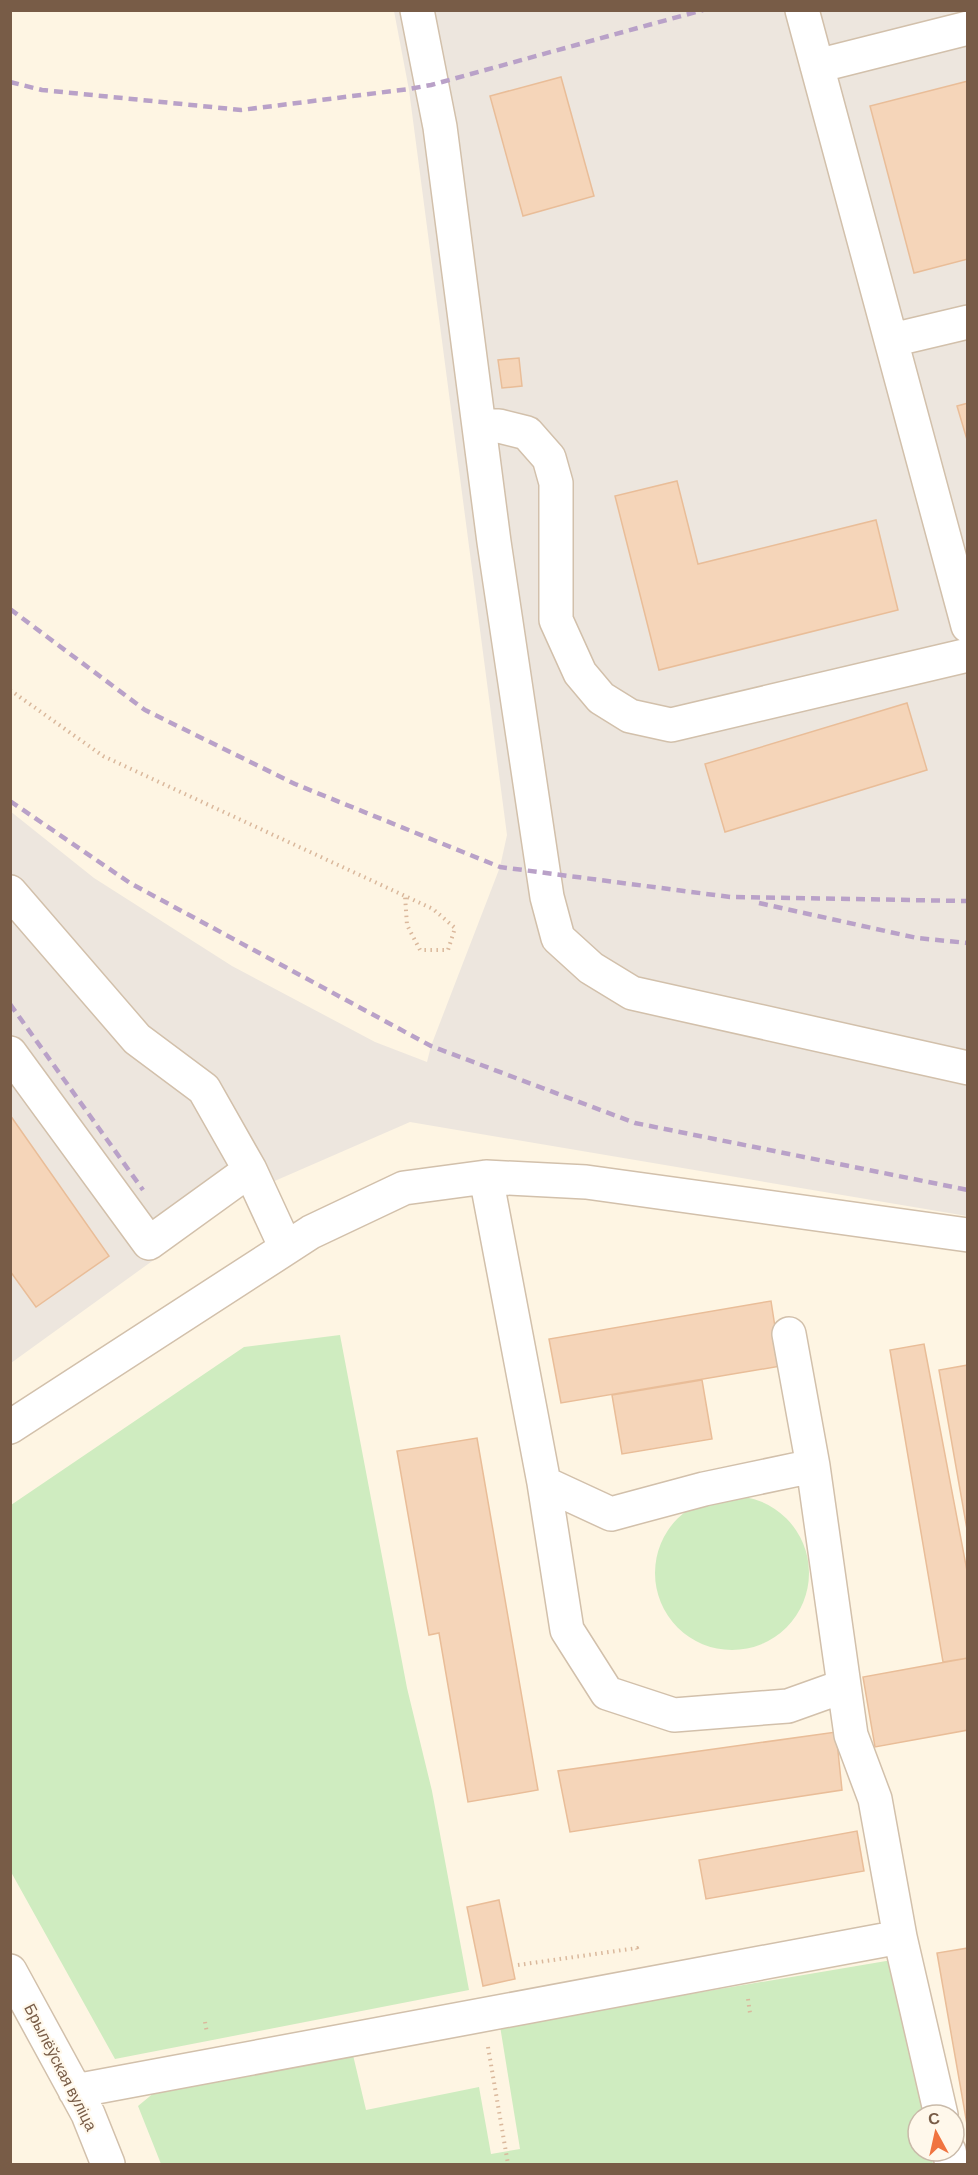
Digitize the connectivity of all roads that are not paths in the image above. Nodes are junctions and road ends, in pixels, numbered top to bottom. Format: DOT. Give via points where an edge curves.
graph roads {
  1 [pos="417,10"];
  2 [pos="802,10"];
  3 [pos="968,28"];
  4 [pos="817,66"];
  5 [pos="968,322"];
  6 [pos="892,340"];
  7 [pos="479,426"];
  8 [pos="958,547"];
  9 [pos="968,626"];
  10 [pos="968,655"];
  11 [pos="10,892"];
  12 [pos="10,1053"];
  13 [pos="968,1068"];
  14 [pos="250,1170"];
  15 [pos="486,1177"];
  16 [pos="968,1235"];
  17 [pos="286,1248"];
  18 [pos="789,1334"];
  19 [pos="10,1427"];
  20 [pos="813,1466"];
  21 [pos="544,1483"];
  22 [pos="843,1686"];
  23 [pos="900,1937"];
  24 [pos="10,1971"];
  25 [pos="75,2091"];
  26 [pos="938,2103"];
  27 [pos="108,2164"];
  1 -- 7 [label="street" via="440,127"];
  2 -- 4 [label="street"];
  3 -- 4 [label="street"];
  4 -- 6 [label="street"];
  5 -- 6 [label="street"];
  6 -- 8 [label="street"];
  7 -- 10 [label="street" via="527,433 549,458 556,483 556,620 580,674 601,698 630,716 671,725"];
  7 -- 13 [label="street" via="544,880 558,938 591,968 632,993"];
  8 -- 9 [label="street"];
  11 -- 14 [label="street" via="137,1039 204,1089"];
  12 -- 14 [label="street" via="149,1243"];
  14 -- 17 [label="street"];
  15 -- 16 [label="street" via="586,1182"];
  15 -- 17 [label="street" via="404,1188 310,1232"];
  15 -- 21 [label="street"];
  17 -- 19 [label="street"];
  18 -- 20 [label="street"];
  20 -- 21 [label="street" via="611,1514"];
  20 -- 22 [label="street"];
  21 -- 22 [label="street" via="567,1630 608,1693 674,1715 788,1706"];
  22 -- 23 [label="street" via="852,1735 875,1799"];
  23 -- 25 [label="street"];
  23 -- 26 [label="street"];
  24 -- 25 [label="street, Брылёўская вуліца"];
  25 -- 27 [label="street, Брылёўская вуліца"];
}
